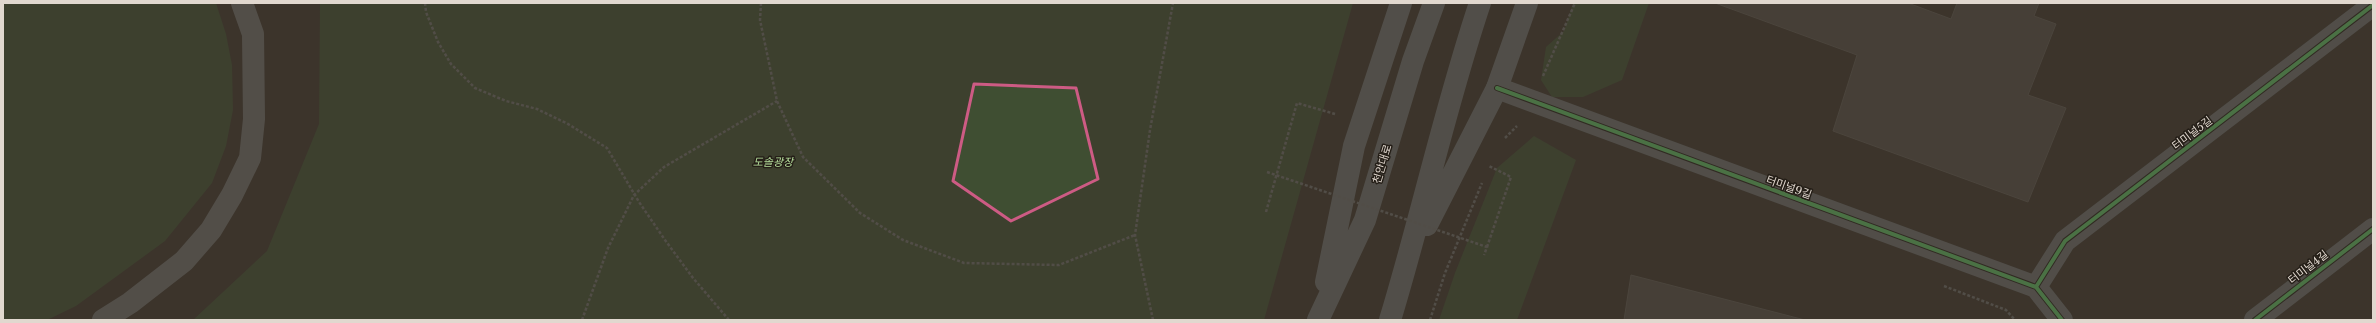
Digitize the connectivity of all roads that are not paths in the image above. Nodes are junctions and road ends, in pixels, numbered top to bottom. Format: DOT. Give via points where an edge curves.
graph roads {
  1 [pos="242,3"];
  2 [pos="1401,3"];
  3 [pos="1434,3"];
  4 [pos="1480,3"];
  5 [pos="1526,3"];
  6 [pos="2373,6"];
  7 [pos="1497,88"];
  8 [pos="2373,229"];
  9 [pos="1408,261"];
  10 [pos="2036,287"];
  11 [pos="1319,317"];
  12 [pos="103,320"];
  13 [pos="1390,320"];
  14 [pos="2062,320"];
  15 [pos="2254,320"];
  1 -- 12 [label="highway" via="253,34 254,119 250,158 211,230 184,261 130,303"];
  2 -- 11 [label="main road" via="1354,146"];
  3 -- 11 [label="main road, 천안대로" via="1413,61 1365,220"];
  4 -- 9 [label="main road" via="1461,62"];
  5 -- 7 [label="main road"];
  6 -- 10 [label="street, 터미널5길" via="2065,241"];
  7 -- 9 [label="main road"];
  7 -- 10 [label="street, 터미널9길"];
  8 -- 15 [label="street, 터미널4길"];
  9 -- 13 [label="main road"];
  10 -- 14 [label="street"];
}
